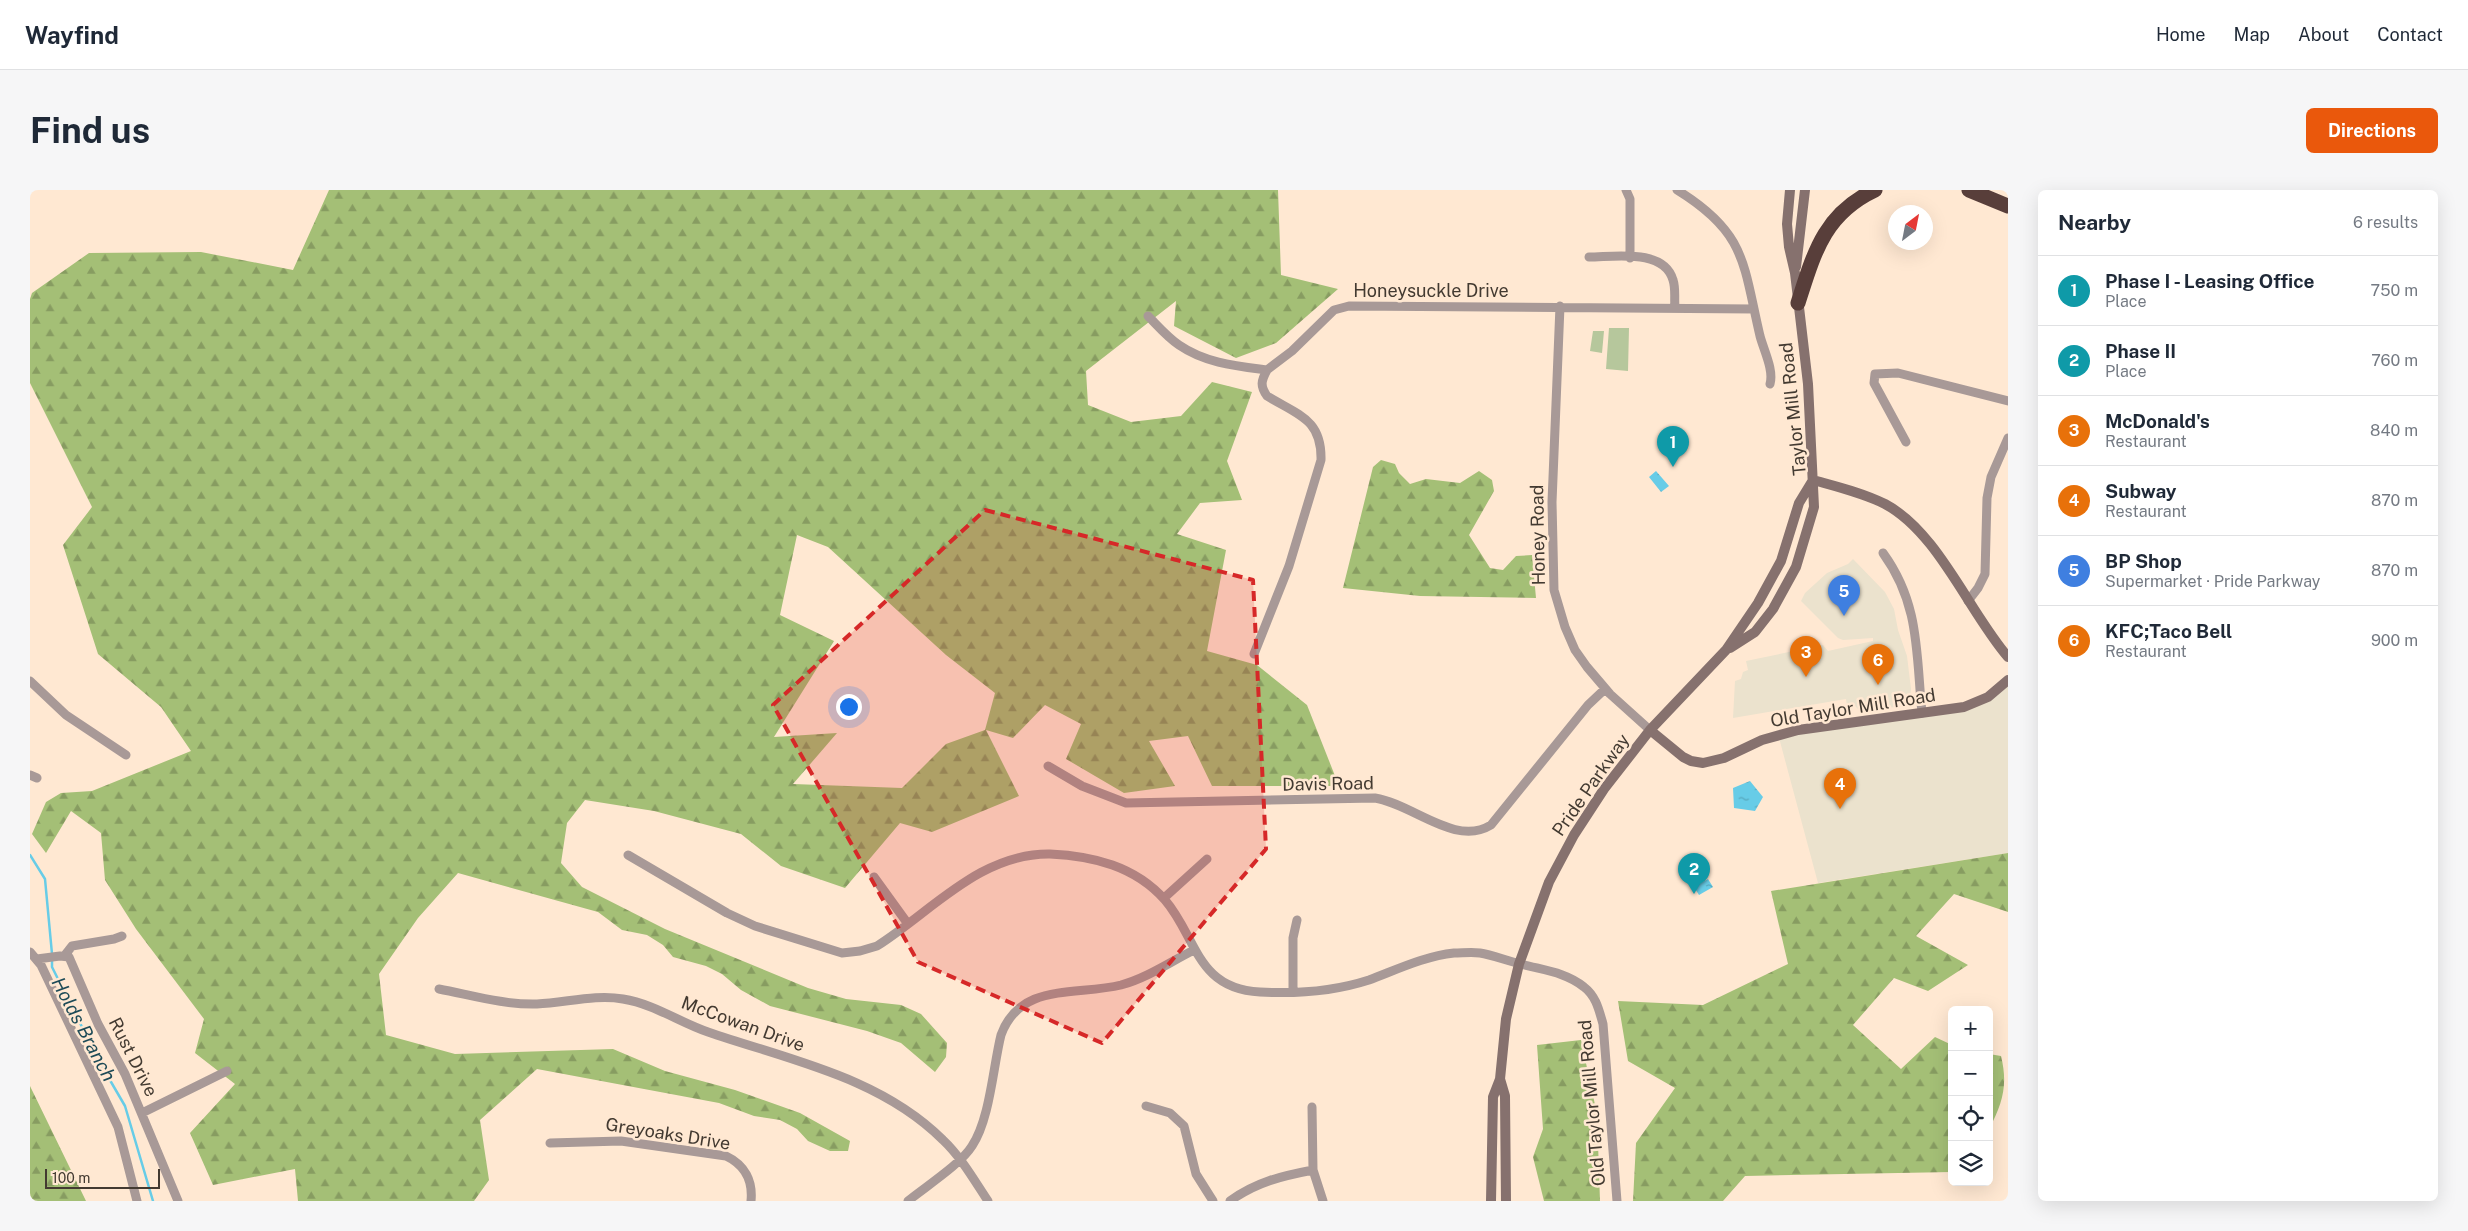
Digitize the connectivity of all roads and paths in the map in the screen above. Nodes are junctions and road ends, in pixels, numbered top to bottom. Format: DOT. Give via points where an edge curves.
graph roads {
  1 [pos="1626,190"];
  2 [pos="1677,190"];
  3 [pos="1790,190"];
  4 [pos="1805,190"];
  5 [pos="1875,190"];
  6 [pos="1969,190"];
  7 [pos="2008,206"];
  8 [pos="1589,257"];
  9 [pos="1630,258"];
  10 [pos="1796,273"];
  11 [pos="1798,303"];
  12 [pos="1560,306"];
  13 [pos="1675,308"];
  14 [pos="1754,308"];
  15 [pos="1148,316"];
  16 [pos="1267,370"];
  17 [pos="1770,384"];
  18 [pos="2008,401"];
  19 [pos="2008,438"];
  20 [pos="1906,442"];
  21 [pos="1813,480"];
  22 [pos="1883,553"];
  23 [pos="1968,601"];
  24 [pos="1726,650"];
  25 [pos="1254,654"];
  26 [pos="2008,657"];
  27 [pos="2008,680"];
  28 [pos="30,681"];
  29 [pos="1605,688"];
  30 [pos="1922,713"];
  31 [pos="1650,730"];
  32 [pos="126,755"];
  33 [pos="1048,766"];
  34 [pos="628,855"];
  35 [pos="1207,859"];
  36 [pos="874,877"];
  37 [pos="1164,898"];
  38 [pos="1297,920"];
  39 [pos="908,924"];
  40 [pos="122,936"];
  41 [pos="1194,950"];
  42 [pos="34,956"];
  43 [pos="63,956"];
  44 [pos="1519,964"];
  45 [pos="439,989"];
  46 [pos="1293,992"];
  47 [pos="227,1071"];
  48 [pos="1500,1079"];
  49 [pos="1146,1106"];
  50 [pos="1312,1107"];
  51 [pos="142,1113"];
  52 [pos="550,1143"];
  53 [pos="959,1159"];
  54 [pos="1313,1170"];
  55 [pos="137,1201"];
  56 [pos="178,1201"];
  57 [pos="751,1201"];
  58 [pos="908,1201"];
  59 [pos="988,1201"];
  60 [pos="1213,1201"];
  61 [pos="1230,1201"];
  62 [pos="1323,1201"];
  63 [pos="1491,1201"];
  64 [pos="1506,1201"];
  65 [pos="1617,1201"];
  1 -- 9 [label="street" via="1630,199"];
  2 -- 14 [label="street" via="1704,208 1733,238 1744,261"];
  3 -- 10 [label="main road, Taylor Mill Road" via="1787,224"];
  4 -- 10 [label="main road, Taylor Mill Road"];
  5 -- 11 [label="highway" via="1842,212 1822,238"];
  6 -- 7 [label="highway"];
  8 -- 9 [label="street"];
  9 -- 13 [label="street" via="1653,260 1669,272 1674,286"];
  10 -- 11 [label="main road, Taylor Mill Road"];
  11 -- 21 [label="main road, Taylor Mill Road" via="1808,384"];
  12 -- 13 [label="street, Honeysuckle Drive"];
  12 -- 16 [label="street, Honeysuckle Drive" via="1344,307 1334,310 1292,351"];
  12 -- 29 [label="street, Honey Road" via="1552,502 1554,590 1575,650"];
  13 -- 14 [label="street, Honeysuckle Drive"];
  14 -- 17 [label="street" via="1772,376"];
  15 -- 16 [label="street" via="1172,340 1194,355 1232,366"];
  16 -- 25 [label="street" via="1262,390 1312,425 1322,443 1321,460 1289,566"];
  18 -- 20 [label="street" via="1898,373 1875,374 1874,384"];
  19 -- 23 [label="street" via="1991,477 1987,498 1985,574"];
  21 -- 23 [label="main road, Taylor Mill Road" via="1867,496 1906,519 1936,550"];
  21 -- 24 [label="main road, Pride Parkway" via="1800,503 1788,542 1770,582"];
  21 -- 24 [label="main road, Pride Parkway" via="1814,507 1810,527 1786,588 1755,632"];
  22 -- 30 [label="street" via="1896,571 1910,607"];
  23 -- 26 [label="main road, Taylor Mill Road"];
  24 -- 31 [label="main road, Pride Parkway"];
  27 -- 30 [label="main road, Old Taylor Mill Road" via="1976,703"];
  28 -- 32 [label="street" via="66,715"];
  29 -- 31 [label="street, Honey Road"];
  29 -- 33 [label="street, Davis Road" via="1491,825 1481,831 1463,832 1392,800 1375,798 1126,802 1082,786"];
  30 -- 31 [label="main road, Old Taylor Mill Road" via="1778,734 1724,758 1703,762 1682,757"];
  31 -- 44 [label="main road, Pride Parkway" via="1604,789 1564,852 1536,913"];
  34 -- 39 [label="street" via="727,913 755,926 825,949 860,951 876,946"];
  35 -- 37 [label="street"];
  36 -- 39 [label="street"];
  37 -- 39 [label="street" via="1132,875 1098,859 1047,854 1025,856 986,869"];
  37 -- 41 [label="street, Old Taylor Mill Road"];
  38 -- 46 [label="street" via="1293,938"];
  40 -- 43 [label="street" via="72,946"];
  41 -- 46 [label="street, Old Taylor Mill Road" via="1212,973 1239,988 1258,992"];
  41 -- 53 [label="street" via="1138,979 1105,988 1043,996 1019,1006 1001,1035 980,1131 972,1147"];
  42 -- 43 [label="street"];
  42 -- 55 [label="street" via="118,1127"];
  43 -- 51 [label="street, Rust Drive" via="72,964"];
  44 -- 46 [label="street, Old Taylor Mill Road" via="1481,953 1453,953 1351,985"];
  44 -- 48 [label="main road, Pride Parkway" via="1506,1019"];
  44 -- 65 [label="street, Old Taylor Mill Road" via="1574,978 1594,998 1599,1009"];
  45 -- 53 [label="street, McCowan Drive" via="506,1002 535,1004 606,997 640,1002 706,1031 863,1085 929,1127"];
  47 -- 51 [label="street"];
  48 -- 63 [label="main road, Pride Parkway" via="1493,1097"];
  48 -- 64 [label="main road, Pride Parkway" via="1505,1096"];
  49 -- 60 [label="street" via="1170,1113 1184,1126 1196,1174"];
  50 -- 54 [label="street"];
  51 -- 56 [label="street, Rust Drive"];
  52 -- 57 [label="street, Greyoaks Drive" via="621,1141 726,1156 739,1163 747,1173 751,1183"];
  53 -- 58 [label="street"];
  53 -- 59 [label="street, McCowan Drive"];
  54 -- 61 [label="street" via="1262,1182"];
  54 -- 62 [label="street"];
}
